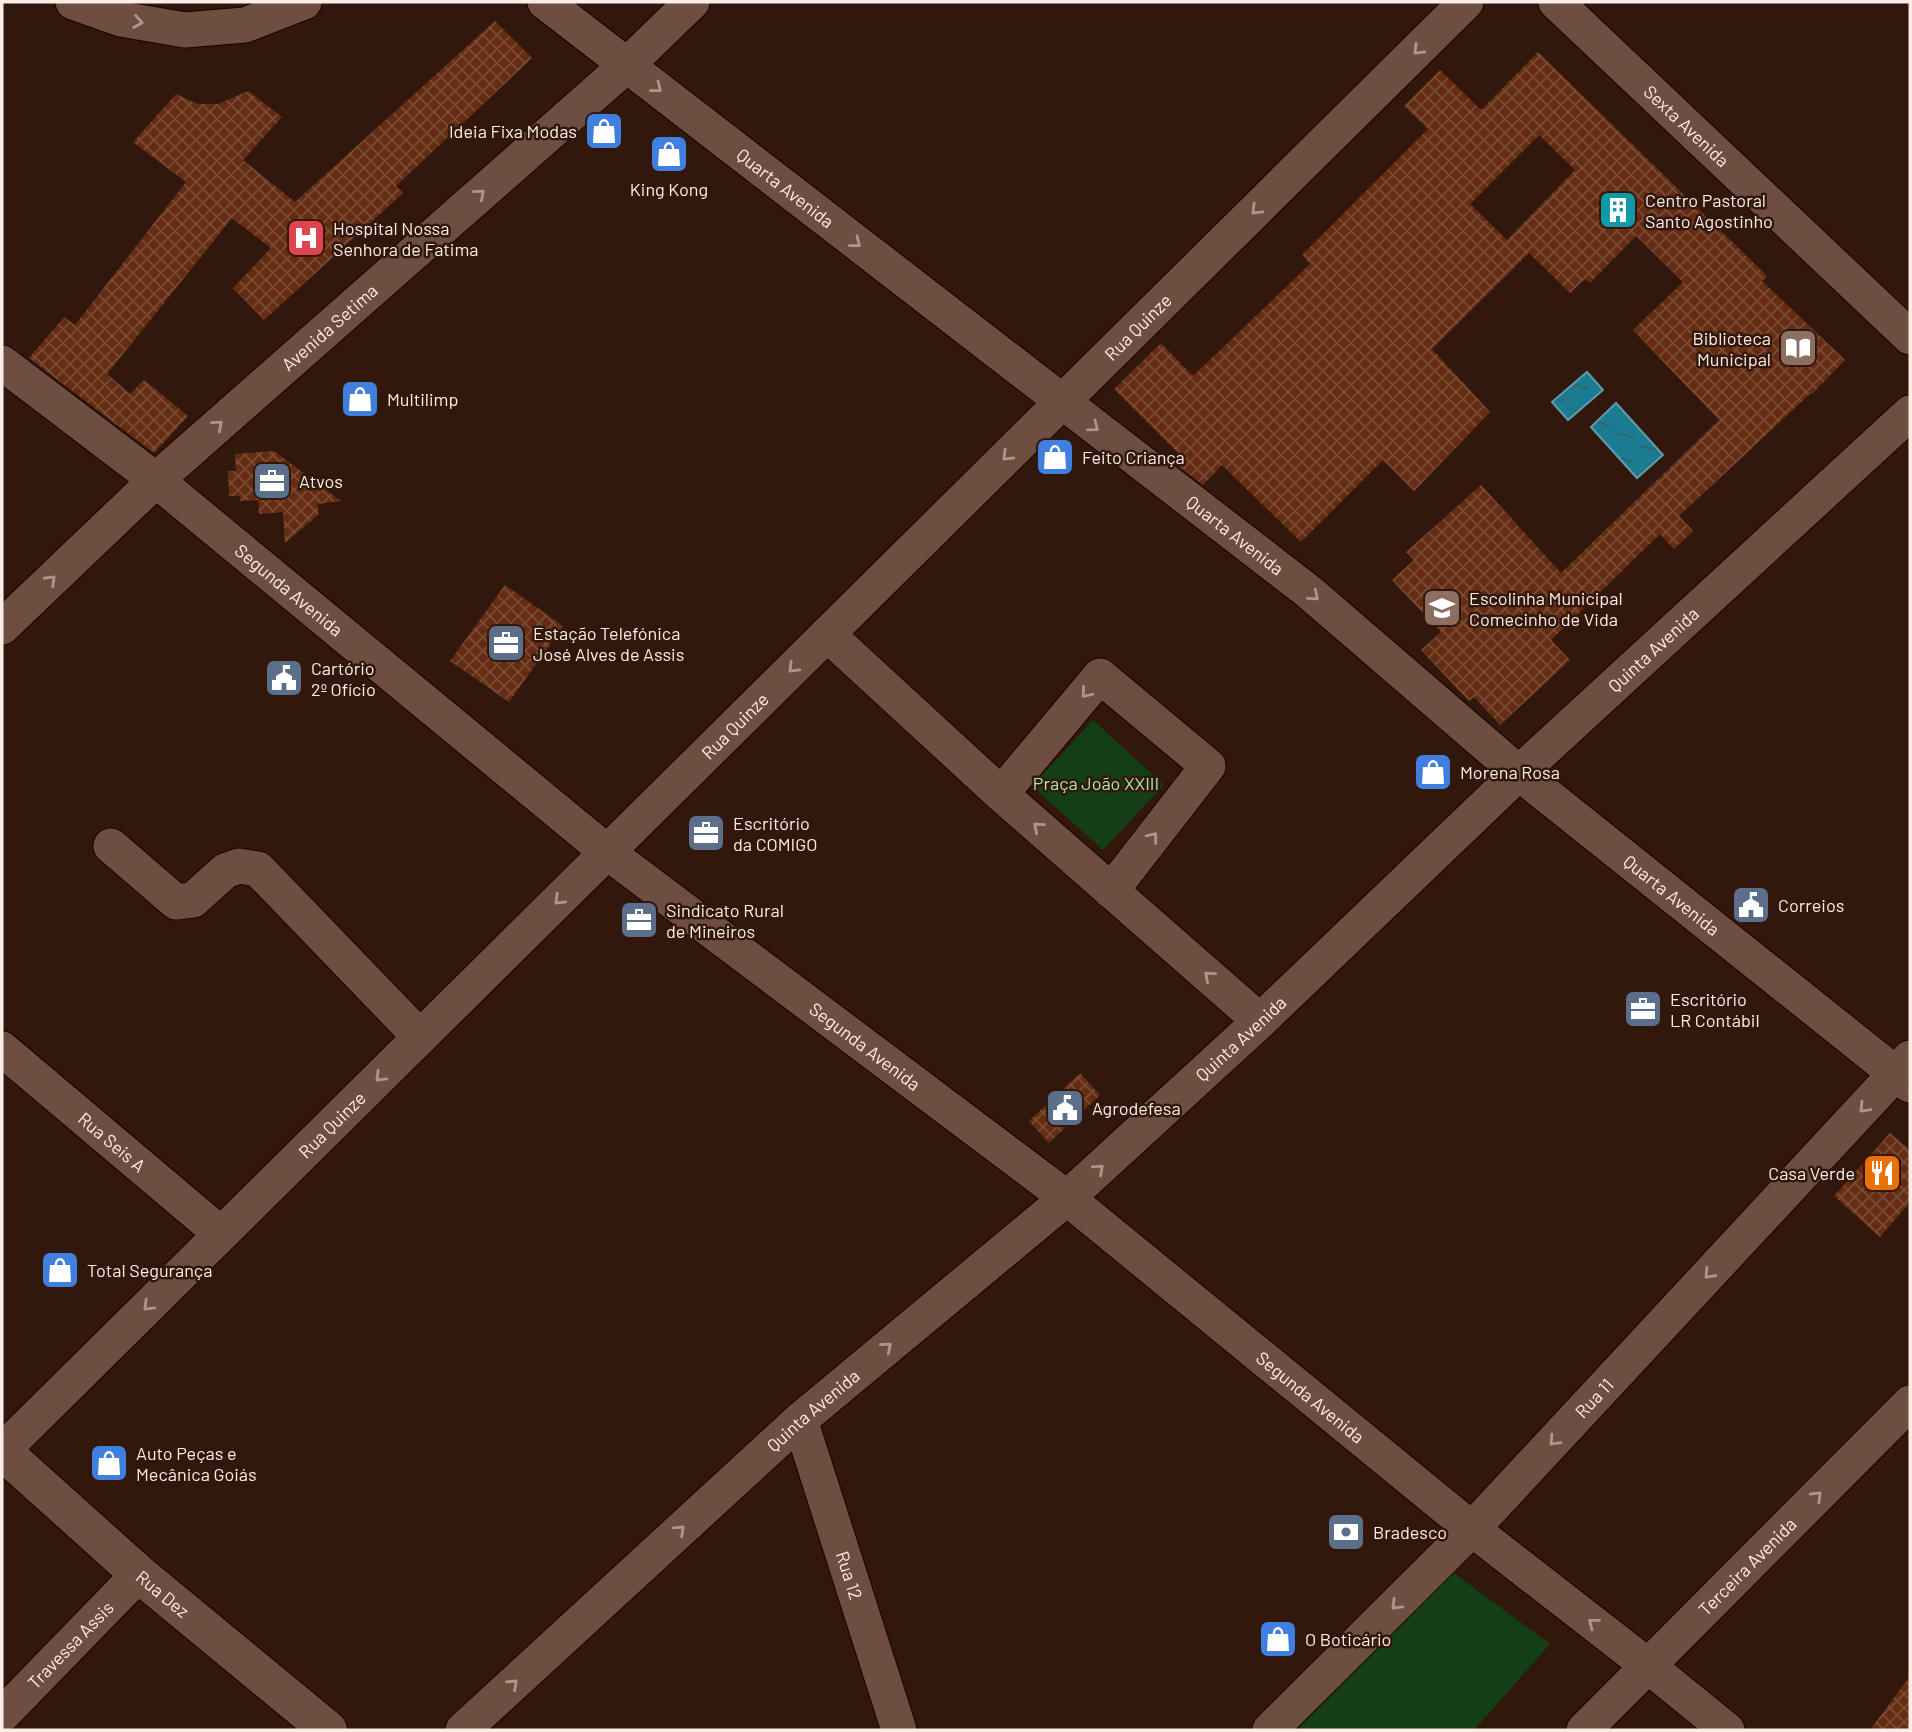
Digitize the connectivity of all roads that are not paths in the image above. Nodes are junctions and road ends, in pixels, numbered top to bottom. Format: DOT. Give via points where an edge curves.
graph roads {
  1 [pos="73,2"];
  2 [pos="304,2"];
  3 [pos="545,2"];
  4 [pos="692,2"];
  5 [pos="1466,2"];
  6 [pos="1556,2"];
  7 [pos="626,65"];
  8 [pos="1910,337"];
  9 [pos="2,363"];
  10 [pos="1062,402"];
  11 [pos="1910,413"];
  12 [pos="156,480"];
  13 [pos="2,628"];
  14 [pos="827,634"];
  15 [pos="1520,773"];
  16 [pos="1001,794"];
  17 [pos="111,846"];
  18 [pos="607,852"];
  19 [pos="1111,891"];
  20 [pos="1260,1021"];
  21 [pos="420,1037"];
  22 [pos="2,1049"];
  23 [pos="1906,1072"];
  24 [pos="1067,1198"];
  25 [pos="221,1234"];
  26 [pos="1910,1403"];
  27 [pos="800,1420"];
  28 [pos="2,1451"];
  29 [pos="1472,1529"];
  30 [pos="139,1574"];
  31 [pos="1647,1665"];
  32 [pos="2,1715"];
  33 [pos="328,1730"];
  34 [pos="463,1730"];
  35 [pos="899,1730"];
  36 [pos="1270,1730"];
  37 [pos="1584,1730"];
  38 [pos="1727,1730"];
  1 -- 2 [label="street, one-way" via="121,19 185,30 245,26"];
  3 -- 7 [label="street, Quarta Avenida"];
  4 -- 7 [label="street, Avenida Setima"];
  5 -- 10 [label="street, Rua Quinze, one-way"];
  6 -- 8 [label="street, Sexta Avenida"];
  7 -- 10 [label="street, Quarta Avenida, one-way"];
  12 -- 7 [label="street, Avenida Setima, one-way"];
  9 -- 12 [label="street, Segunda Avenida"];
  10 -- 14 [label="street, Rua Quinze, one-way"];
  10 -- 15 [label="street, Quarta Avenida, one-way" via="1310,592"];
  11 -- 15 [label="street, Quinta Avenida"];
  13 -- 12 [label="street, Avenida Setima, one-way"];
  12 -- 18 [label="street, Segunda Avenida"];
  14 -- 16 [label="street"];
  14 -- 18 [label="street, Rua Quinze, one-way"];
  15 -- 20 [label="street, Quinta Avenida"];
  15 -- 23 [label="street, Quarta Avenida"];
  19 -- 16 [label="street, one-way"];
  19 -- 16 [label="street, one-way" via="1208,766 1100,676"];
  17 -- 21 [label="street" via="176,902 193,900 225,870 239,866 258,869"];
  18 -- 21 [label="street, Rua Quinze, one-way"];
  18 -- 24 [label="street, Segunda Avenida"];
  20 -- 19 [label="street, one-way"];
  24 -- 20 [label="street, Quinta Avenida, one-way"];
  21 -- 25 [label="street, Rua Quinze, one-way"];
  22 -- 25 [label="street, Rua Seis A"];
  23 -- 29 [label="street, Rua 11, one-way"];
  27 -- 24 [label="street, Quinta Avenida, one-way"];
  24 -- 29 [label="street, Segunda Avenida"];
  25 -- 28 [label="street, Rua Quinze, one-way"];
  31 -- 26 [label="street, Terceira Avenida, one-way"];
  34 -- 27 [label="street, Quinta Avenida, one-way"];
  27 -- 35 [label="street, Rua 12"];
  28 -- 30 [label="street, Rua Dez"];
  31 -- 29 [label="street, Segunda Avenida, one-way"];
  29 -- 36 [label="street, Rua 11, one-way"];
  30 -- 32 [label="street, Travessa Assis"];
  30 -- 33 [label="street, Rua Dez"];
  31 -- 37 [label="street, Terceira Avenida"];
  31 -- 38 [label="street, Segunda Avenida"];
}
